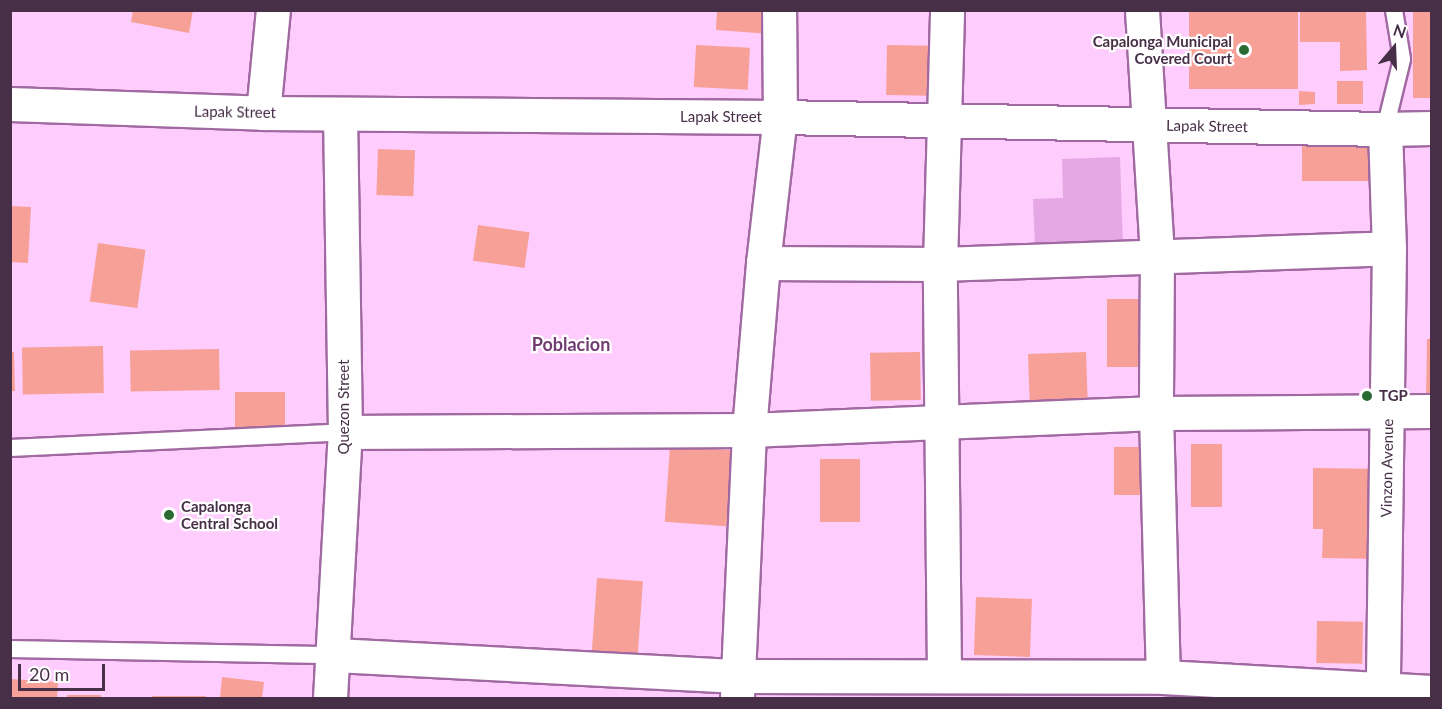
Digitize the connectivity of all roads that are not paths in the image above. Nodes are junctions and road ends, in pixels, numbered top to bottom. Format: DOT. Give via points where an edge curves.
graph roads {
  1 [pos="273,10"];
  2 [pos="779,10"];
  3 [pos="946,10"];
  4 [pos="1142,10"];
  5 [pos="1394,10"];
  6 [pos="10,104"];
  7 [pos="263,113"];
  8 [pos="340,114"];
  9 [pos="780,117"];
  10 [pos="947,121"];
  11 [pos="1148,124"];
  12 [pos="1431,128"];
  13 [pos="1385,129"];
  14 [pos="1389,248"];
  15 [pos="1157,254"];
  16 [pos="763,263"];
  17 [pos="940,264"];
  18 [pos="1431,411"];
  19 [pos="1388,412"];
  20 [pos="1156,413"];
  21 [pos="940,423"];
  22 [pos="749,430"];
  23 [pos="345,432"];
  24 [pos="10,448"];
  25 [pos="10,649"];
  26 [pos="335,655"];
  27 [pos="944,674"];
  28 [pos="1163,677"];
  29 [pos="738,687"];
  30 [pos="1431,692"];
  31 [pos="1383,694"];
  32 [pos="330,699"];
  1 -- 7 [label="street"];
  2 -- 9 [label="street"];
  3 -- 10 [label="street"];
  4 -- 11 [label="street"];
  5 -- 13 [label="lane" via="1402,59"];
  6 -- 7 [label="street, Lapak Street"];
  7 -- 8 [label="street, Lapak Street"];
  8 -- 9 [label="street, Lapak Street"];
  8 -- 23 [label="street, Quezon Street"];
  9 -- 10 [label="street, Lapak Street"];
  9 -- 16 [label="street"];
  10 -- 11 [label="street, Lapak Street"];
  10 -- 17 [label="street"];
  11 -- 13 [label="street, Lapak Street"];
  11 -- 15 [label="street"];
  12 -- 13 [label="street, Lapak Street"];
  13 -- 14 [label="street, Vinzon Avenue"];
  14 -- 15 [label="street"];
  14 -- 19 [label="street, Vinzon Avenue"];
  15 -- 17 [label="street"];
  15 -- 20 [label="street"];
  16 -- 17 [label="street"];
  16 -- 22 [label="street"];
  17 -- 21 [label="street"];
  18 -- 19 [label="street"];
  19 -- 20 [label="street"];
  19 -- 31 [label="street, Vinzon Avenue"];
  20 -- 21 [label="street"];
  20 -- 28 [label="street"];
  21 -- 22 [label="street"];
  21 -- 27 [label="street"];
  22 -- 23 [label="street"];
  22 -- 29 [label="street"];
  23 -- 24 [label="lane"];
  23 -- 26 [label="street, Quezon Street"];
  25 -- 26 [label="lane"];
  26 -- 29 [label="street"];
  26 -- 32 [label="street, Quezon Street"];
  27 -- 28 [label="street"];
  27 -- 29 [label="street"];
  28 -- 31 [label="street"];
  30 -- 31 [label="street"];
}
